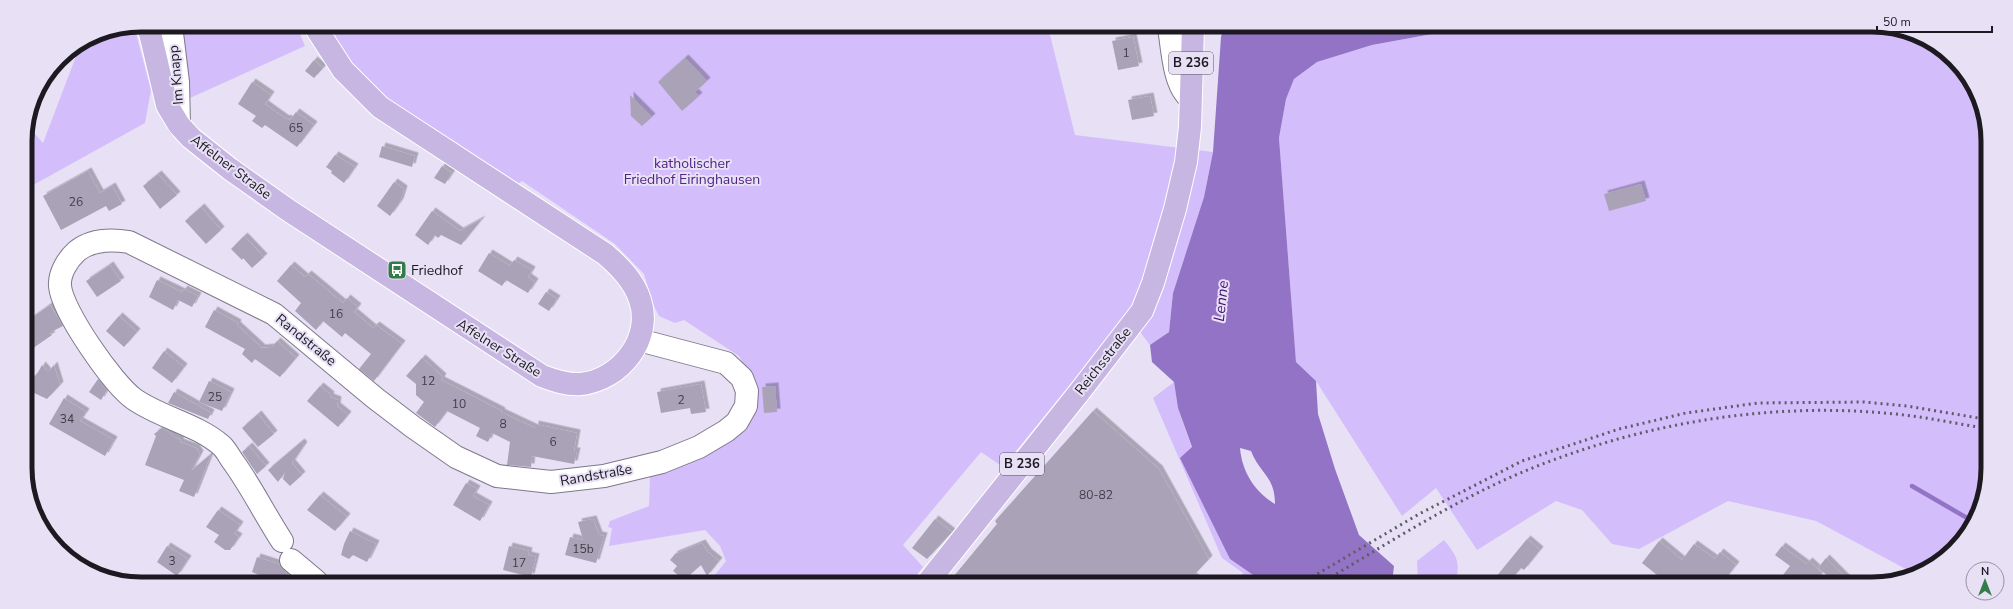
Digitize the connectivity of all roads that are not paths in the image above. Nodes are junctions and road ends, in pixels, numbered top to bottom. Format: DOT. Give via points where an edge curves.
graph roads {
  1 [pos="148,32"];
  2 [pos="172,32"];
  3 [pos="319,32"];
  4 [pos="1169,32"];
  5 [pos="1193,32"];
  6 [pos="1190,98"];
  7 [pos="179,125"];
  8 [pos="639,340"];
  9 [pos="282,541"];
  10 [pos="291,560"];
  11 [pos="312,577"];
  12 [pos="932,577"];
  1 -- 7 [label="main road, Affelner Straße" via="163,94 171,114"];
  2 -- 7 [label="street, Im Knapp" via="178,82"];
  3 -- 8 [label="main road, Affelner Straße" via="343,70 380,107 605,254 617,265 634,286 640,301 642,321"];
  4 -- 6 [label="street" via="1179,83 1184,94"];
  5 -- 6 [label="main road, B 236"];
  6 -- 12 [label="main road, Reichsstraße / B 236" via="1186,162 1175,209 1142,311"];
  7 -- 8 [label="main road, Affelner Straße" via="191,138 230,169 288,210 542,376 569,384 593,381 622,364"];
  8 -- 9 [label="street, Randstraße" via="726,363 742,378 746,391 746,406 737,422 699,447 662,462 604,476 551,482 497,476 456,457 414,427 274,314 129,242 101,241 81,248 63,270 60,285 71,314 104,368 134,399 176,422 201,431 222,447 248,482"];
  10 -- 11 [label="street"];
}
